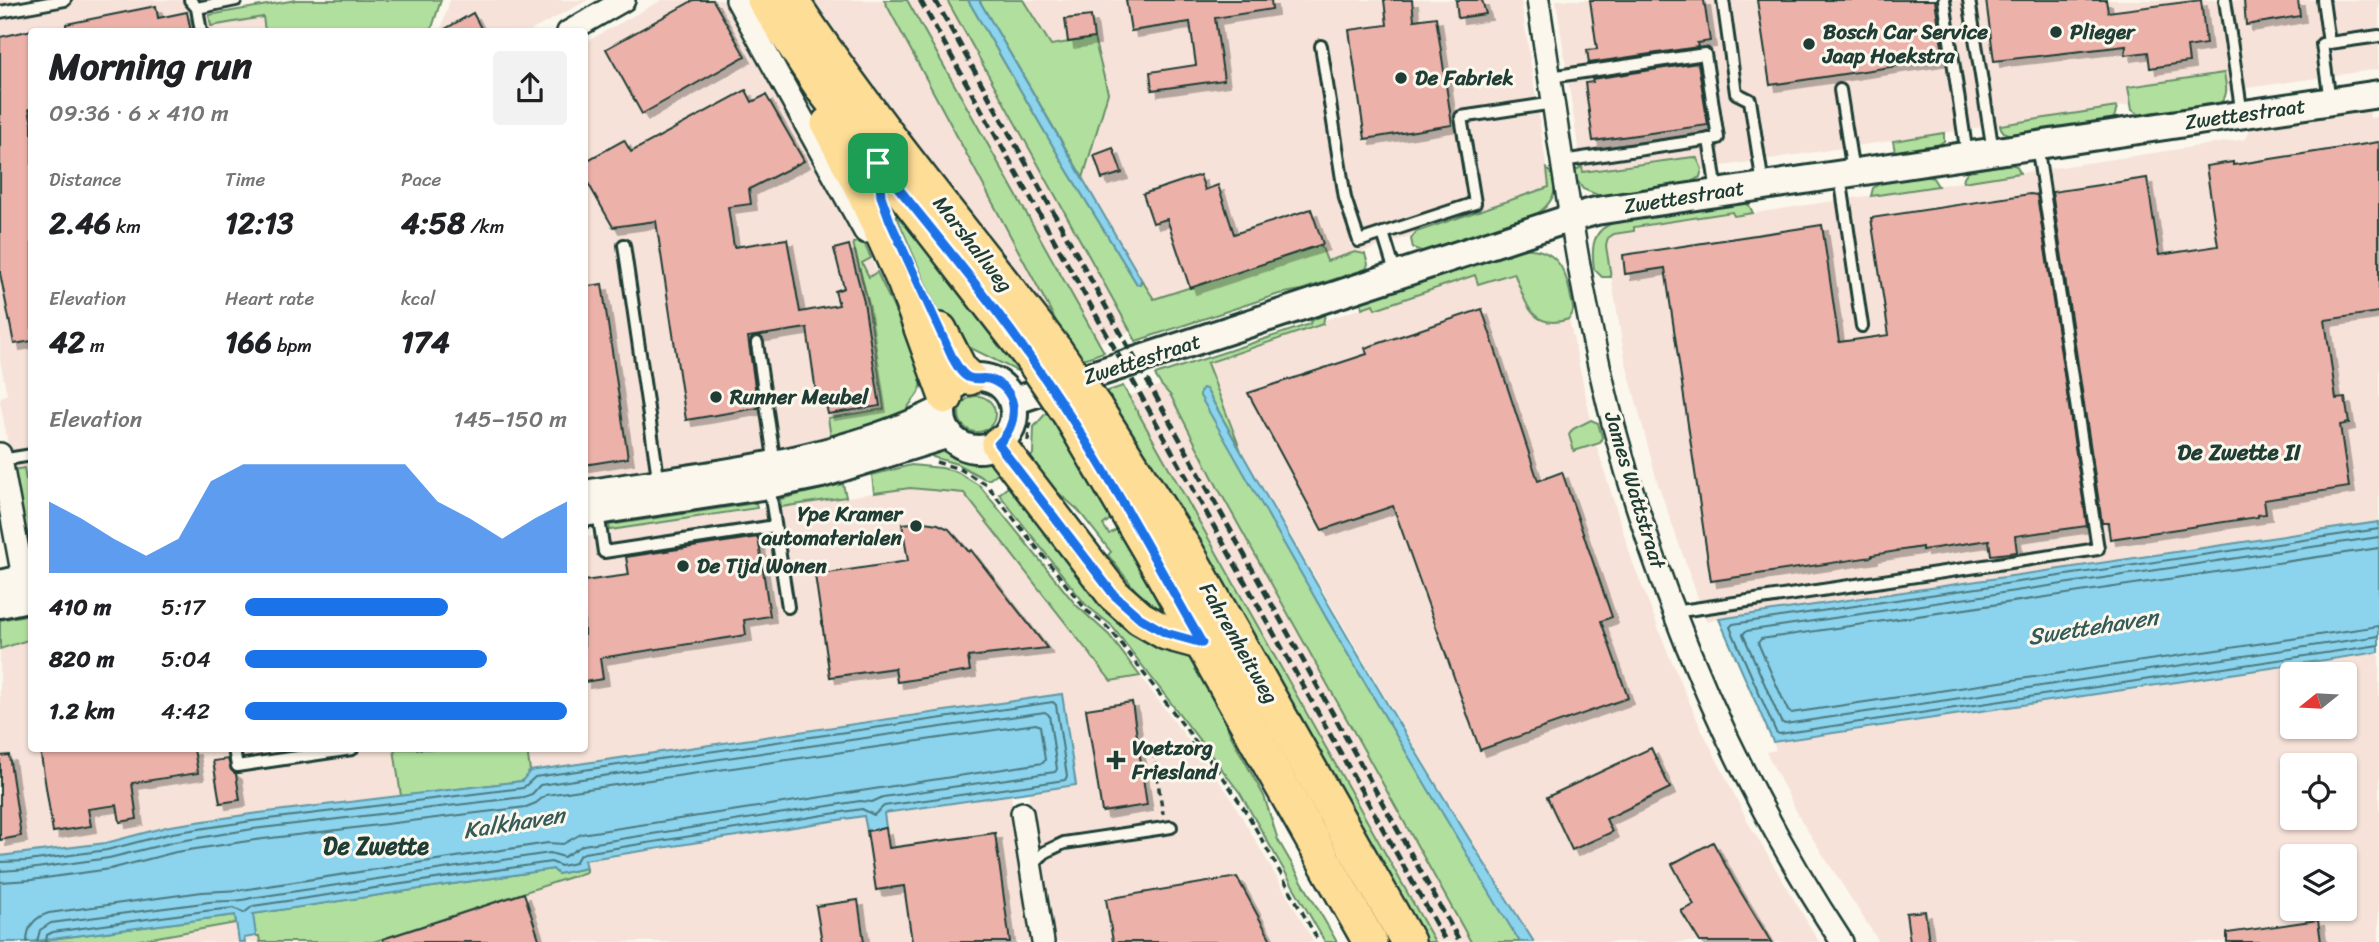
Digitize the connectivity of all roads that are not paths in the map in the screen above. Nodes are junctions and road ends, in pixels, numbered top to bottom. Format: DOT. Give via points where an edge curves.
graph roads {
  1 [pos="65,0"];
  2 [pos="236,0"];
  3 [pos="624,0"];
  4 [pos="737,0"];
  5 [pos="764,0"];
  6 [pos="791,0"];
  7 [pos="1538,0"];
  8 [pos="1723,0"];
  9 [pos="1944,0"];
  10 [pos="1969,0"];
  11 [pos="2225,0"];
  12 [pos="2323,0"];
  13 [pos="193,4"];
  14 [pos="0,12"];
  15 [pos="200,28"];
  16 [pos="575,28"];
  17 [pos="2379,36"];
  18 [pos="2329,43"];
  19 [pos="1321,46"];
  20 [pos="803,61"];
  21 [pos="1550,76"];
  22 [pos="1840,90"];
  23 [pos="2379,94"];
  24 [pos="2330,102"];
  25 [pos="1554,103"];
  26 [pos="2242,115"];
  27 [pos="880,126"];
  28 [pos="1709,139"];
  29 [pos="2037,145"];
  30 [pos="1980,153"];
  31 [pos="1562,161"];
  32 [pos="878,163"];
  33 [pos="1846,173"];
  34 [pos="1763,185"];
  35 [pos="1717,192"];
  36 [pos="1571,218"];
  37 [pos="1383,233"];
  38 [pos="624,245"];
  39 [pos="1396,275"];
  40 [pos="917,315"];
  41 [pos="1862,326"];
  42 [pos="757,343"];
  43 [pos="1044,355"];
  44 [pos="1013,401"];
  45 [pos="951,405"];
  46 [pos="1082,411"];
  47 [pos="998,444"];
  48 [pos="28,455"];
  49 [pos="1,457"];
  50 [pos="772,474"];
  51 [pos="4,491"];
  52 [pos="661,492"];
  53 [pos="590,503"];
  54 [pos="775,526"];
  55 [pos="23,587"];
  56 [pos="0,604"];
  57 [pos="788,607"];
  58 [pos="1674,612"];
  59 [pos="1202,643"];
  60 [pos="1279,714"];
  61 [pos="235,752"];
  62 [pos="332,752"];
  63 [pos="1022,813"];
  64 [pos="1168,827"];
  65 [pos="1031,866"];
  66 [pos="1837,940"];
  67 [pos="1043,942"];
  68 [pos="1370,942"];
  69 [pos="1408,942"];
  1 -- 14 [label="lane"];
  2 -- 13 [label="lane"];
  3 -- 16 [label="street"];
  4 -- 40 [label="street" via="861,225 894,295"];
  5 -- 20 [label="main road, Marshallweg"];
  6 -- 27 [label="main road, Marshallweg"];
  7 -- 21 [label="street, James Wattstraat"];
  8 -- 34 [label="lane" via="1736,93 1750,100"];
  9 -- 30 [label="lane"];
  10 -- 30 [label="lane"];
  11 -- 26 [label="lane"];
  12 -- 18 [label="lane"];
  13 -- 15 [label="lane"];
  17 -- 18 [label="lane"];
  18 -- 24 [label="lane" via="2322,44"];
  19 -- 37 [label="lane" via="1345,198 1359,241"];
  20 -- 32 [label="main road, Marshallweg"];
  20 -- 40 [label="main road" via="810,96 843,151"];
  21 -- 25 [label="street, James Wattstraat"];
  21 -- 28 [label="lane" via="1705,54 1718,138"];
  22 -- 33 [label="lane"];
  23 -- 24 [label="street, Zwettestraat"];
  24 -- 26 [label="street, Zwettestraat"];
  25 -- 31 [label="street, James Wattstraat"];
  25 -- 37 [label="lane" via="1461,117 1475,203"];
  26 -- 29 [label="street, Zwettestraat"];
  27 -- 32 [label="main road"];
  27 -- 43 [label="main road, Marshallweg"];
  28 -- 31 [label="lane"];
  28 -- 35 [label="lane"];
  29 -- 30 [label="street, Zwettestraat"];
  29 -- 58 [label="lane" via="2098,549"];
  30 -- 33 [label="street, Zwettestraat"];
  31 -- 36 [label="street, James Wattstraat"];
  32 -- 43 [label="main road, Marshallweg"];
  32 -- 45 [label="main road" via="881,196 890,221 960,369"];
  33 -- 34 [label="street, Zwettestraat"];
  33 -- 41 [label="lane"];
  34 -- 35 [label="street, Zwettestraat"];
  35 -- 36 [label="street, Zwettestraat"];
  36 -- 39 [label="street, Zwettestraat"];
  36 -- 58 [label="street, James Wattstraat" via="1614,426"];
  37 -- 39 [label="lane"];
  38 -- 52 [label="lane"];
  39 -- 44 [label="street, Zwettestraat"];
  40 -- 45 [label="main road"];
  42 -- 50 [label="lane"];
  43 -- 46 [label="main road, Fahrenheitweg, bridge"];
  44 -- 45 [label="street" via="991,379"];
  44 -- 47 [label="street" via="1014,420"];
  45 -- 47 [label="street" via="956,442 977,449"];
  45 -- 50 [label="street" via="914,424"];
  46 -- 59 [label="main road, Fahrenheitweg"];
  46 -- 60 [label="main road, Fahrenheitweg" via="1159,506"];
  47 -- 59 [label="main road" via="1114,595 1166,633"];
  48 -- 49 [label="lane"];
  49 -- 51 [label="street"];
  50 -- 52 [label="street"];
  50 -- 54 [label="lane"];
  51 -- 55 [label="street"];
  52 -- 53 [label="street"];
  53 -- 54 [label="lane" via="604,552"];
  54 -- 57 [label="lane"];
  55 -- 56 [label="street"];
  58 -- 66 [label="street, James Wattstraat" via="1740,762"];
  59 -- 60 [label="main road" via="1223,651 1252,698"];
  59 -- 68 [label="main road, Fahrenheitweg"];
  60 -- 69 [label="main road, Fahrenheitweg"];
  61 -- 62 [label="lane" via="237,766"];
  63 -- 65 [label="street"];
  64 -- 65 [label="lane" via="1054,846"];
  65 -- 67 [label="street"];
}
